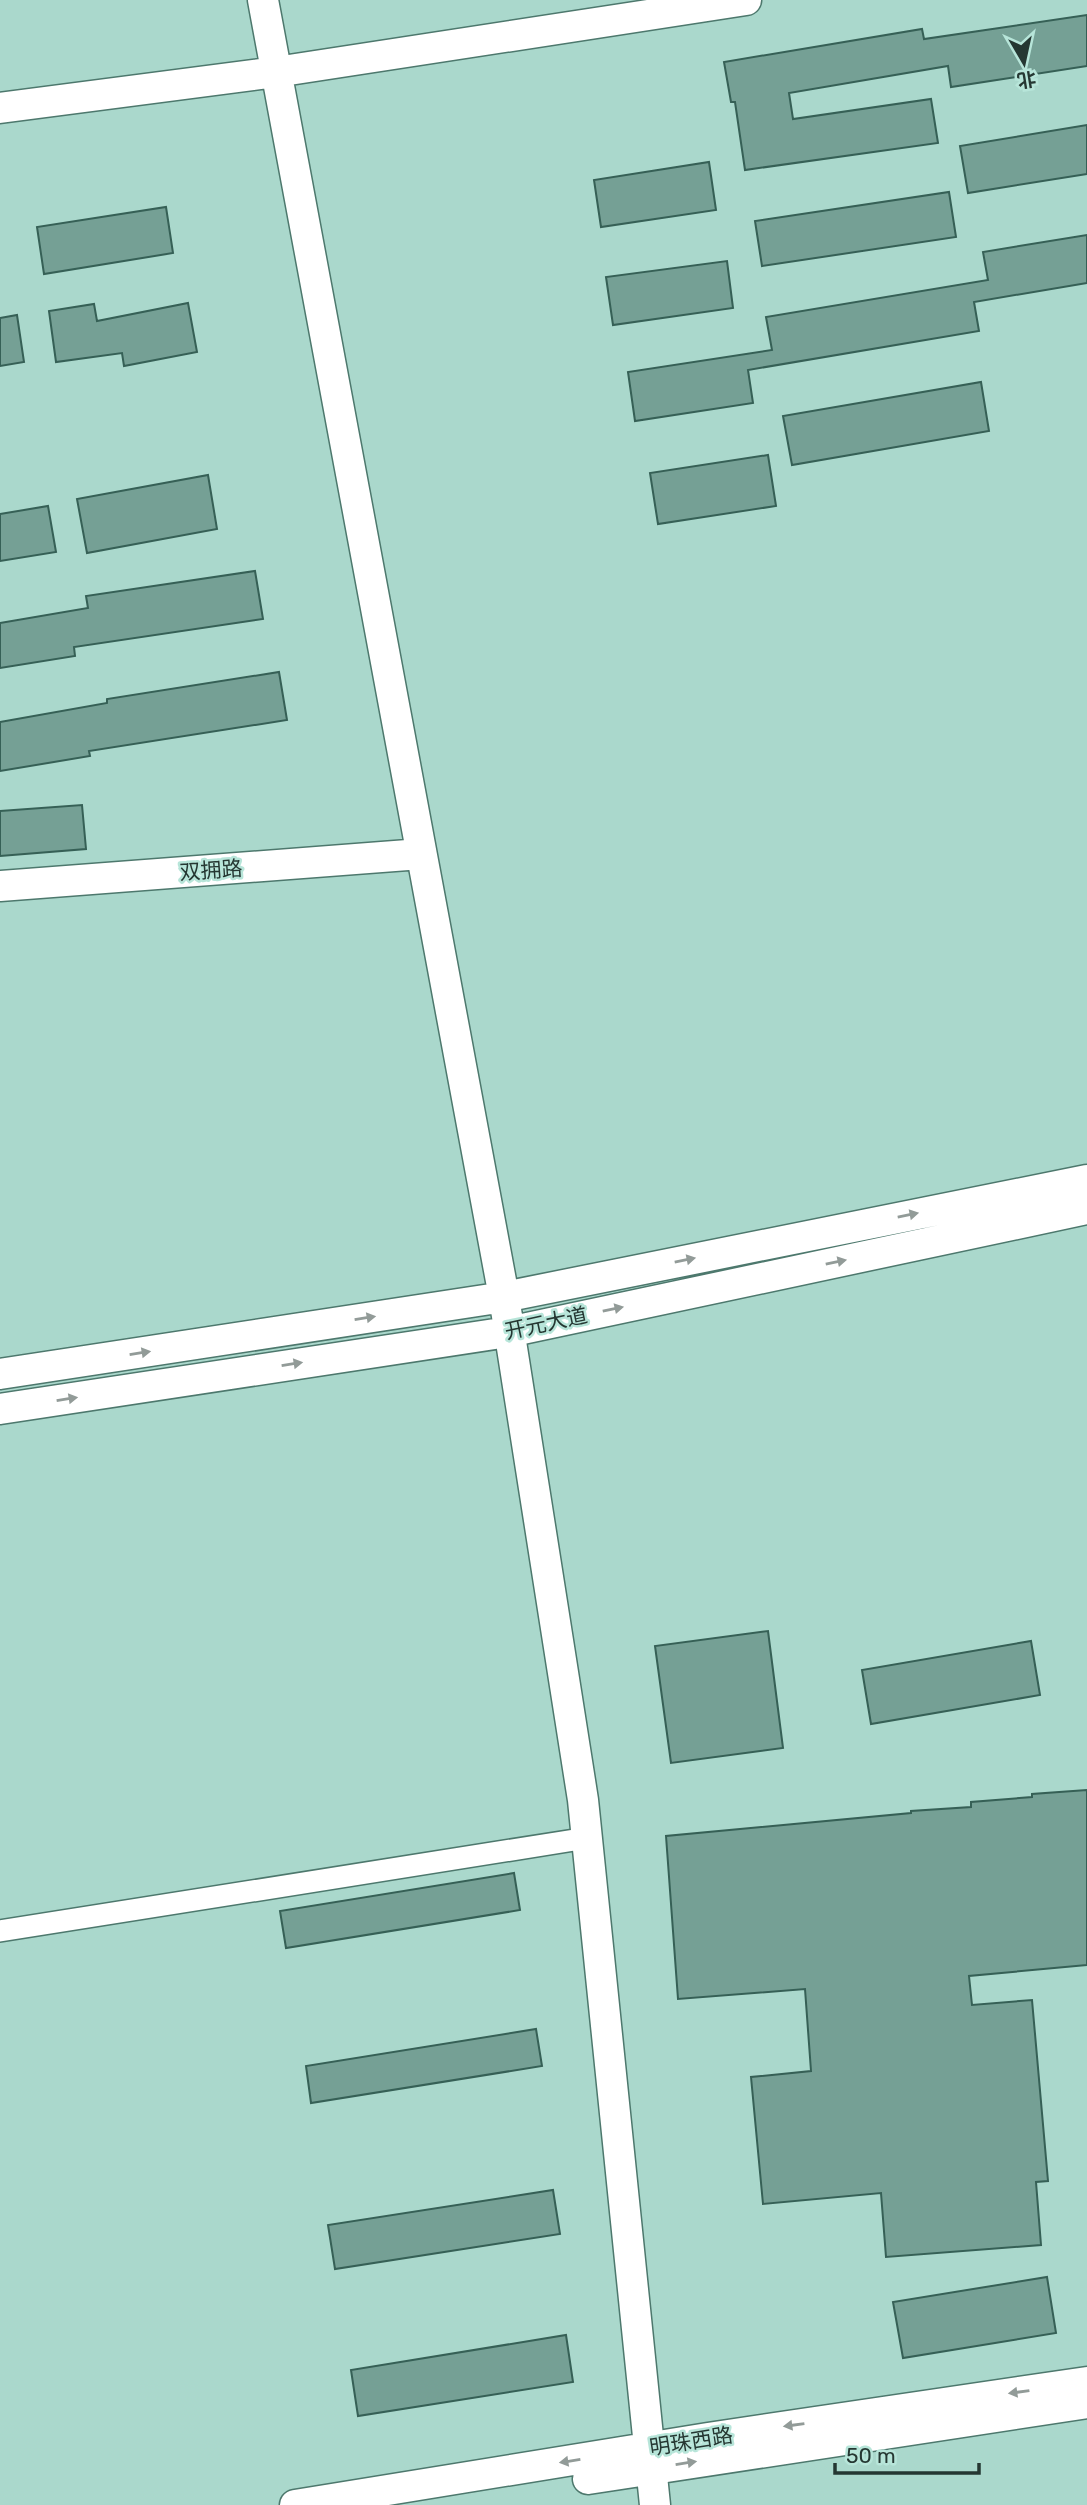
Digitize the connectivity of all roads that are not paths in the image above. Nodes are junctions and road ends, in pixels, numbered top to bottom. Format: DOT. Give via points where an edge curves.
graph roads {
  1 [pos="263,0"];
  2 [pos="746,0"];
  3 [pos="276,72"];
  4 [pos="0,108"];
  5 [pos="421,854"];
  6 [pos="0,886"];
  7 [pos="1087,1180"];
  8 [pos="1087,1209"];
  9 [pos="504,1297"];
  10 [pos="508,1332"];
  11 [pos="0,1374"];
  12 [pos="0,1409"];
  13 [pos="587,1838"];
  14 [pos="0,1931"];
  15 [pos="1087,2382"];
  16 [pos="1087,2403"];
  17 [pos="651,2458"];
  18 [pos="295,2505"];
  19 [pos="425,2505"];
  20 [pos="655,2505"];
  1 -- 3 [label="main road"];
  2 -- 3 [label="main road"];
  3 -- 4 [label="main road"];
  3 -- 5 [label="main road"];
  5 -- 6 [label="main road, 双拥路"];
  5 -- 9 [label="main road"];
  9 -- 7 [label="main road, 开元大道, one-way"];
  10 -- 8 [label="main road, 开元大道, one-way"];
  9 -- 10 [label="main road"];
  11 -- 9 [label="main road, 开元大道, one-way"];
  12 -- 10 [label="main road, 开元大道, one-way"];
  10 -- 13 [label="main road"];
  13 -- 14 [label="street"];
  13 -- 17 [label="main road"];
  15 -- 17 [label="main road, 明珠西路, one-way"];
  17 -- 16 [label="main road, 明珠西路, one-way"];
  17 -- 18 [label="main road, 明珠西路, one-way"];
  17 -- 19 [label="main road, 明珠西路"];
  17 -- 20 [label="main road"];
}
